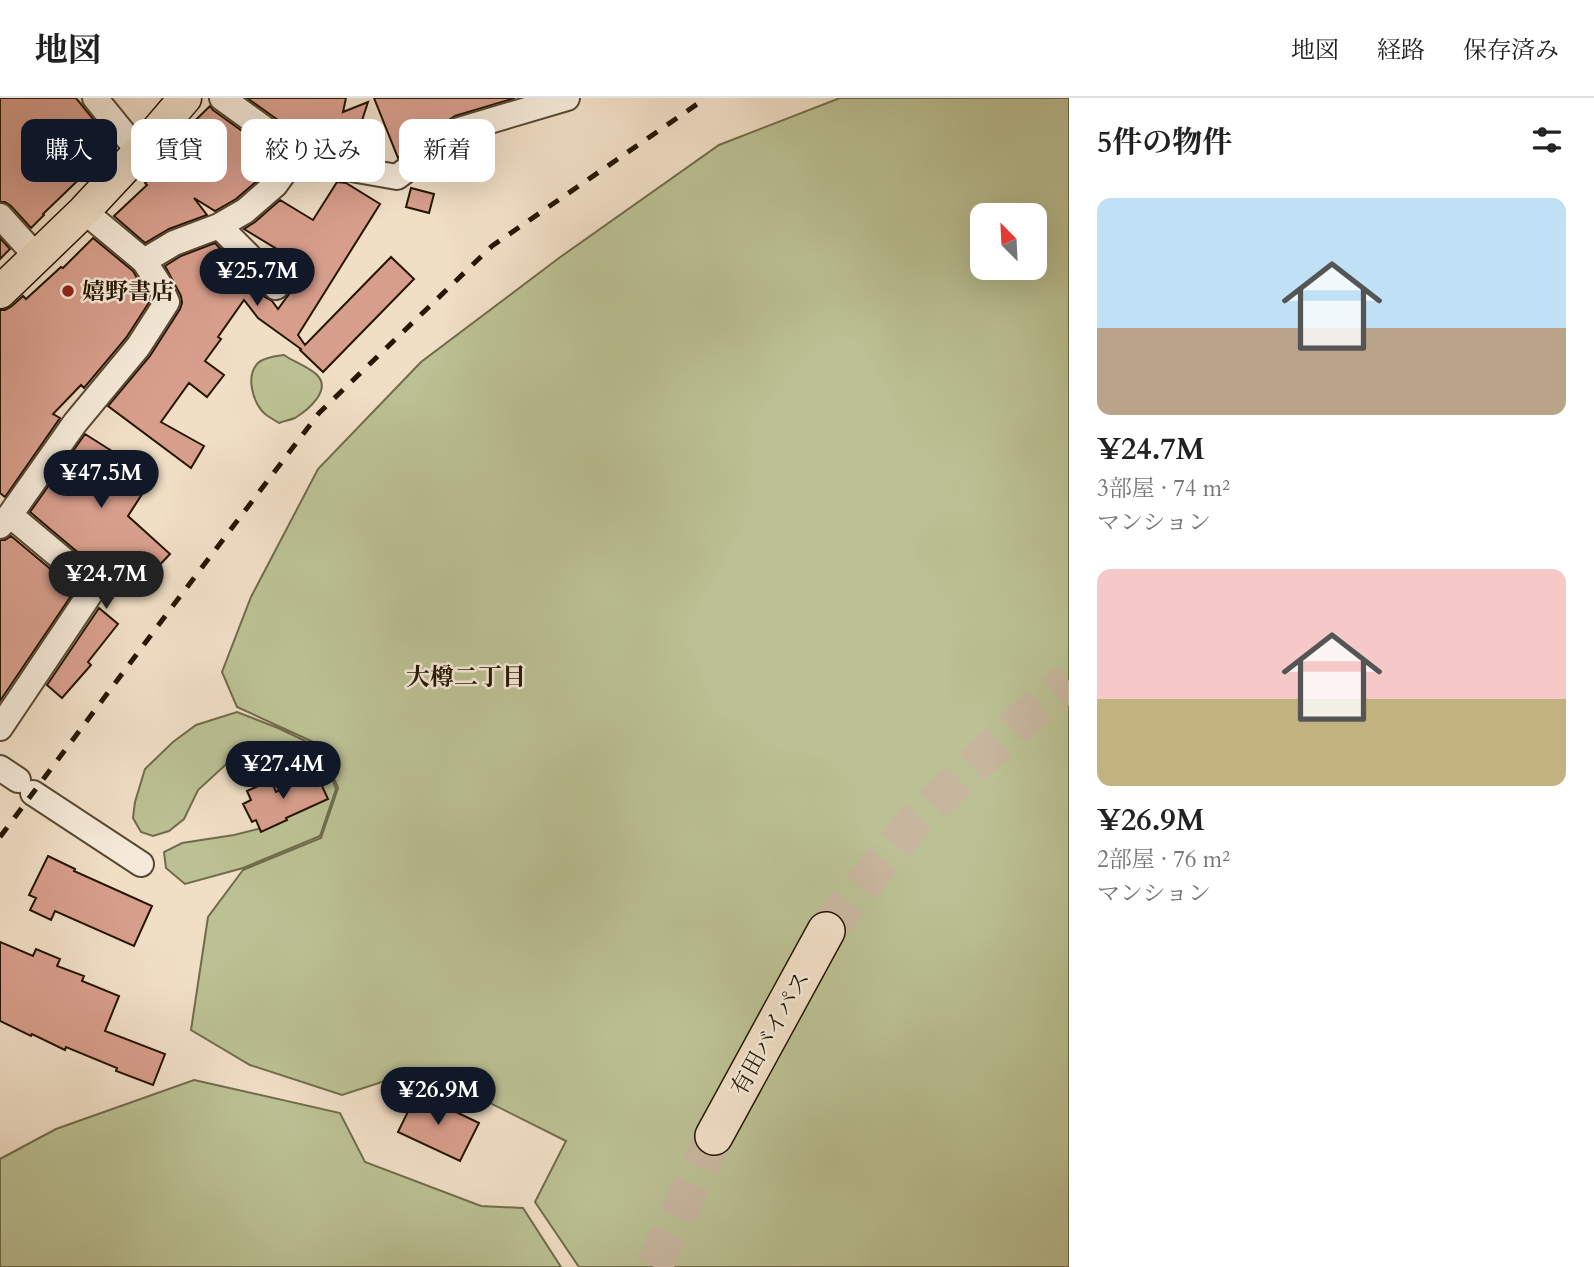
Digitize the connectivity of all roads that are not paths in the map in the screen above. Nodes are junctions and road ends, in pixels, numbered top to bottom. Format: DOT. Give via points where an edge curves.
graph roads {
  1 [pos="95,98"];
  2 [pos="185,98"];
  3 [pos="222,98"];
  4 [pos="567,98"];
  5 [pos="167,119"];
  6 [pos="251,119"];
  7 [pos="131,142"];
  8 [pos="131,161"];
  9 [pos="385,175"];
  10 [pos="277,182"];
  11 [pos="84,211"];
  12 [pos="0,216"];
  13 [pos="219,226"];
  14 [pos="37,257"];
  15 [pos="144,261"];
  16 [pos="276,286"];
  17 [pos="0,292"];
  18 [pos="6,512"];
  19 [pos="0,728"];
  20 [pos="11,778"];
  21 [pos="141,864"];
  22 [pos="826,931"];
  23 [pos="715,1136"];
  1 -- 7 [label="street"];
  2 -- 5 [label="main road"];
  3 -- 6 [label="street"];
  4 -- 9 [label="street" via="460,130 397,177"];
  8 -- 11 [label="main road"];
  10 -- 13 [label="street" via="245,211"];
  11 -- 14 [label="main road"];
  11 -- 15 [label="street"];
  12 -- 14 [label="street"];
  13 -- 15 [label="street" via="174,243"];
  13 -- 16 [label="street"];
  14 -- 17 [label="main road"];
  15 -- 18 [label="street" via="167,302 138,347"];
  18 -- 19 [label="street" via="85,577 92,591"];
  20 -- 21 [label="street"];
  22 -- 23 [label="highway, 有田バイパス"];
}
